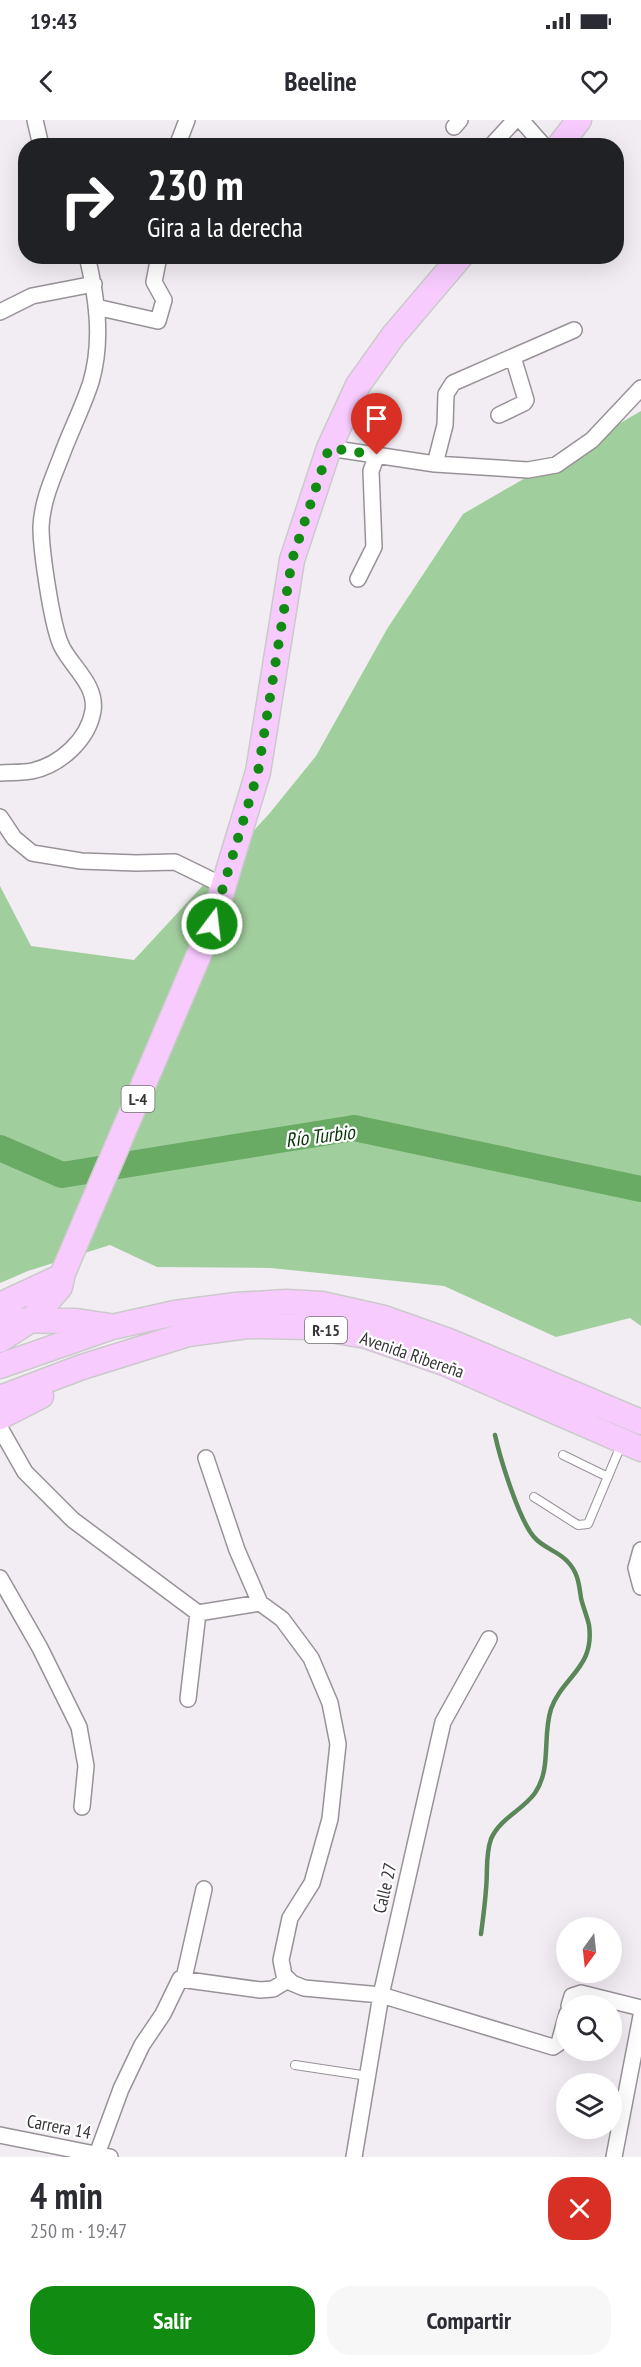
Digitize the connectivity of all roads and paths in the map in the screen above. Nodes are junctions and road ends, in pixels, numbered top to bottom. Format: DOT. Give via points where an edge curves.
graph roads {
  1 [pos="35,120"];
  2 [pos="187,120"];
  3 [pos="515,120"];
  4 [pos="521,120"];
  5 [pos="579,120"];
  6 [pos="38,138"];
  7 [pos="180,138"];
  8 [pos="498,138"];
  9 [pos="537,138"];
  10 [pos="565,138"];
  11 [pos="89,264"];
  12 [pos="157,264"];
  13 [pos="454,264"];
  14 [pos="94,284"];
  15 [pos="96,307"];
  16 [pos="0,312"];
  17 [pos="574,330"];
  18 [pos="513,357"];
  19 [pos="641,388"];
  20 [pos="499,415"];
  21 [pos="329,448"];
  22 [pos="377,455"];
  23 [pos="435,464"];
  24 [pos="358,579"];
  25 [pos="0,773"];
  26 [pos="0,817"];
  27 [pos="222,885"];
  28 [pos="62,1279"];
  29 [pos="0,1305"];
  30 [pos="0,1320"];
  31 [pos="31,1320"];
  32 [pos="112,1326"];
  33 [pos="0,1340"];
  34 [pos="104,1360"];
  35 [pos="0,1366"];
  36 [pos="0,1398"];
  37 [pos="0,1417"];
  38 [pos="641,1422"];
  39 [pos="0,1428"];
  40 [pos="632,1445"];
  41 [pos="563,1455"];
  42 [pos="206,1458"];
  43 [pos="608,1477"];
  44 [pos="534,1497"];
  45 [pos="641,1550"];
  46 [pos="0,1578"];
  47 [pos="641,1587"];
  48 [pos="260,1603"];
  49 [pos="198,1613"];
  50 [pos="489,1639"];
  51 [pos="188,1699"];
  52 [pos="82,1807"];
  53 [pos="204,1889"];
  54 [pos="184,1978"];
  55 [pos="288,1980"];
  56 [pos="381,1995"];
  57 [pos="622,2003"];
  58 [pos="641,2008"];
  59 [pos="641,2016"];
  60 [pos="556,2045"];
  61 [pos="296,2065"];
  62 [pos="368,2076"];
  63 [pos="0,2135"];
  64 [pos="101,2156"];
  65 [pos="354,2157"];
  66 [pos="614,2157"];
  1 -- 6 [label="street"];
  2 -- 7 [label="street"];
  3 -- 8 [label="street"];
  4 -- 9 [label="street"];
  5 -- 10 [label="main road"];
  11 -- 14 [label="street"];
  12 -- 15 [label="street" via="154,282 164,300 158,321"];
  13 -- 21 [label="main road, L-4" via="393,336 358,385"];
  14 -- 15 [label="street"];
  14 -- 16 [label="street" via="32,296"];
  15 -- 25 [label="street" via="98,350 91,382 44,504 41,528 61,646 85,680 92,694 93,710 86,732 52,763 32,771"];
  17 -- 18 [label="street"];
  18 -- 20 [label="street" via="526,400"];
  18 -- 23 [label="street" via="449,388"];
  19 -- 23 [label="street" via="592,440 556,465 528,470"];
  21 -- 22 [label="street"];
  21 -- 27 [label="main road, L-4" via="292,560 258,772"];
  22 -- 23 [label="street"];
  22 -- 24 [label="street" via="371,471 374,547"];
  26 -- 27 [label="street" via="14,838 32,852 81,861 175,862"];
  27 -- 28 [label="main road, L-4" via="212,924"];
  28 -- 29 [label="main road"];
  28 -- 31 [label="main road"];
  28 -- 32 [label="main road" via="72,1310"];
  30 -- 31 [label="main road"];
  31 -- 32 [label="main road"];
  31 -- 33 [label="main road"];
  32 -- 35 [label="main road, Avenida Ribereña / R-15"];
  32 -- 38 [label="main road, Avenida Ribereña / R-15" via="175,1312 236,1305 322,1304 384,1318 449,1341"];
  34 -- 36 [label="main road, Avenida Ribereña / R-15"];
  34 -- 37 [label="main road"];
  34 -- 40 [label="main road, Avenida Ribereña / R-15" via="188,1334 247,1326 312,1328 366,1336 444,1363"];
  39 -- 49 [label="street" via="26,1473 73,1520"];
  40 -- 43 [label="lane"];
  41 -- 43 [label="lane"];
  42 -- 48 [label="street" via="237,1550"];
  43 -- 44 [label="lane" via="588,1524 578,1525"];
  45 -- 47 [label="street" via="636,1568"];
  46 -- 52 [label="street" via="79,1727 86,1766"];
  48 -- 49 [label="street"];
  48 -- 55 [label="street" via="282,1619 311,1658 330,1703 338,1744 330,1819 312,1883 290,1918 281,1960"];
  49 -- 51 [label="street"];
  50 -- 56 [label="street, Calle 27" via="442,1722"];
  53 -- 54 [label="street"];
  54 -- 55 [label="street" via="266,1990"];
  54 -- 64 [label="street" via="178,1981 121,2089"];
  55 -- 56 [label="street" via="304,1988"];
  56 -- 60 [label="street"];
  56 -- 62 [label="street, Calle 27"];
  57 -- 58 [label="street"];
  59 -- 66 [label="street"];
  61 -- 62 [label="lane"];
  62 -- 65 [label="street, Calle 27"];
  63 -- 64 [label="street, Carrera 14"];
}
